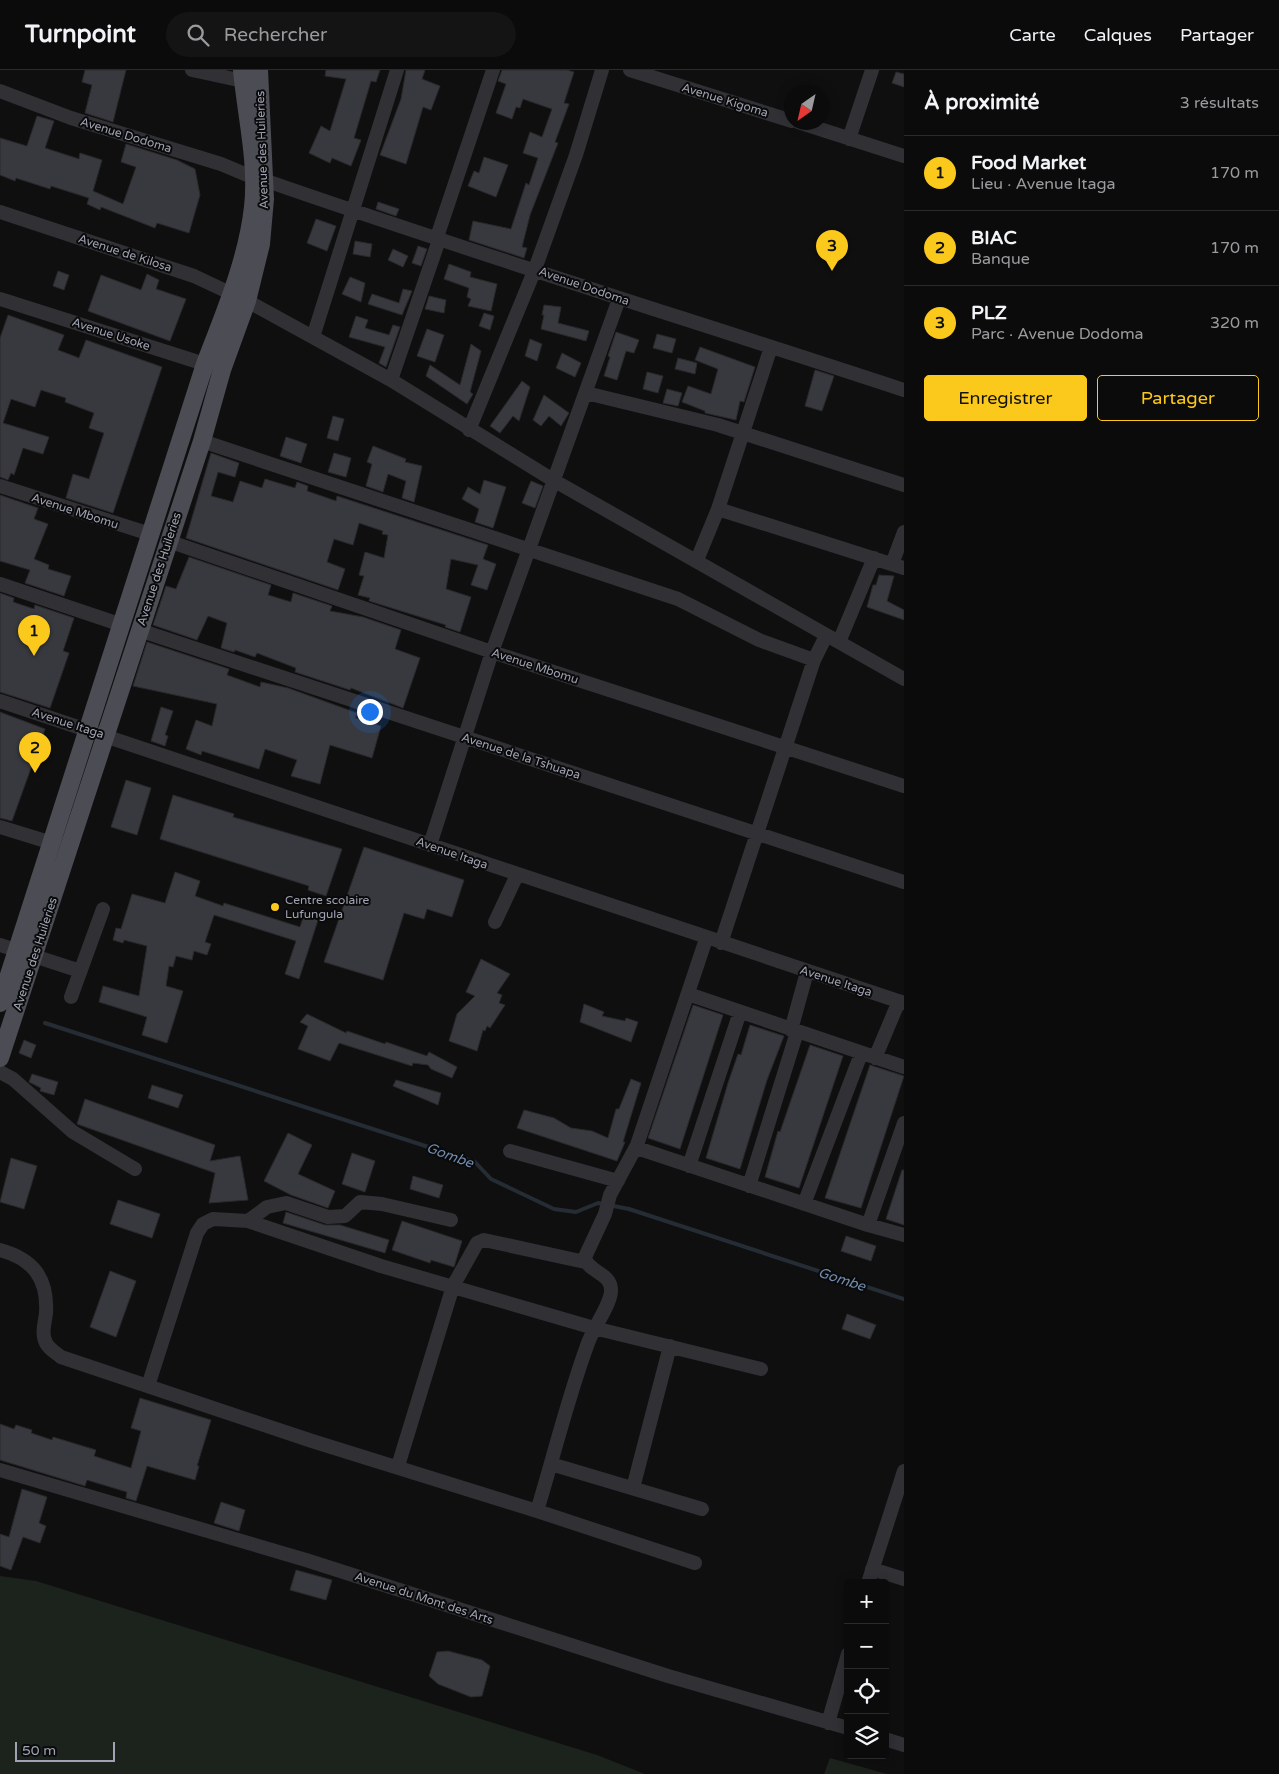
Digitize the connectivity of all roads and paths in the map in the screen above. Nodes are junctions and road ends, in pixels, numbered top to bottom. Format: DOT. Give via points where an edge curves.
graph roads {
  1 [pos="192,70"];
  2 [pos="259,70"];
  3 [pos="397,70"];
  4 [pos="493,70"];
  5 [pos="602,70"];
  6 [pos="630,70"];
  7 [pos="872,70"];
  8 [pos="243,76"];
  9 [pos="0,91"];
  10 [pos="784,118"];
  11 [pos="822,130"];
  12 [pos="849,139"];
  13 [pos="904,156"];
  14 [pos="258,178"];
  15 [pos="354,211"];
  16 [pos="0,212"];
  17 [pos="438,240"];
  18 [pos="535,269"];
  19 [pos="240,298"];
  20 [pos="0,299"];
  21 [pos="619,299"];
  22 [pos="313,337"];
  23 [pos="772,347"];
  24 [pos="205,364"];
  25 [pos="222,370"];
  26 [pos="391,380"];
  27 [pos="904,390"];
  28 [pos="586,393"];
  29 [pos="468,430"];
  30 [pos="742,435"];
  31 [pos="202,441"];
  32 [pos="553,480"];
  33 [pos="904,485"];
  34 [pos="0,486"];
  35 [pos="718,509"];
  36 [pos="904,532"];
  37 [pos="150,534"];
  38 [pos="168,542"];
  39 [pos="529,548"];
  40 [pos="874,558"];
  41 [pos="697,560"];
  42 [pos="898,566"];
  43 [pos="0,584"];
  44 [pos="131,628"];
  45 [pos="833,639"];
  46 [pos="492,652"];
  47 [pos="814,660"];
  48 [pos="904,679"];
  49 [pos="0,701"];
  50 [pos="88,730"];
  51 [pos="105,736"];
  52 [pos="465,738"];
  53 [pos="785,747"];
  54 [pos="904,786"];
  55 [pos="0,827"];
  56 [pos="757,834"];
  57 [pos="52,843"];
  58 [pos="430,846"];
  59 [pos="517,875"];
  60 [pos="904,882"];
  61 [pos="103,909"];
  62 [pos="495,922"];
  63 [pos="706,939"];
  64 [pos="721,944"];
  65 [pos="8,948"];
  66 [pos="34,957"];
  67 [pos="80,971"];
  68 [pos="807,972"];
  69 [pos="688,994"];
  70 [pos="71,997"];
  71 [pos="902,1002"];
  72 [pos="0,1003"];
  73 [pos="740,1012"];
  74 [pos="794,1031"];
  75 [pos="861,1054"];
  76 [pos="0,1058"];
  77 [pos="875,1058"];
  78 [pos="904,1067"];
  79 [pos="0,1072"];
  80 [pos="904,1123"];
  81 [pos="637,1145"];
  82 [pos="510,1151"];
  83 [pos="689,1166"];
  84 [pos="135,1169"];
  85 [pos="618,1182"];
  86 [pos="749,1186"];
  87 [pos="804,1204"];
  88 [pos="452,1220"];
  89 [pos="248,1222"];
  90 [pos="868,1225"];
  91 [pos="904,1235"];
  92 [pos="0,1250"];
  93 [pos="585,1262"];
  94 [pos="453,1286"];
  95 [pos="594,1328"];
  96 [pos="670,1346"];
  97 [pos="761,1369"];
  98 [pos="148,1386"];
  99 [pos="552,1464"];
  100 [pos="398,1466"];
  101 [pos="0,1470"];
  102 [pos="904,1471"];
  103 [pos="633,1488"];
  104 [pos="702,1509"];
  105 [pos="537,1510"];
  106 [pos="695,1563"];
  107 [pos="870,1576"];
  108 [pos="904,1579"];
  109 [pos="844,1668"];
  110 [pos="828,1723"];
  111 [pos="844,1727"];
  112 [pos="889,1740"];
  113 [pos="904,1745"];
  1 -- 8 [label="street"];
  2 -- 14 [label="main road, Avenue des Huileries"];
  3 -- 15 [label="street"];
  4 -- 17 [label="street"];
  5 -- 18 [label="street"];
  6 -- 10 [label="street, Avenue Kigoma"];
  7 -- 12 [label="street"];
  8 -- 14 [label="main road, Avenue des Huileries"];
  9 -- 14 [label="street, Avenue Dodoma" via="71,118"];
  11 -- 12 [label="street"];
  12 -- 13 [label="street"];
  14 -- 15 [label="street, Avenue Dodoma"];
  14 -- 19 [label="main road, Avenue des Huileries"];
  15 -- 17 [label="street, Avenue Dodoma"];
  15 -- 22 [label="street"];
  16 -- 19 [label="street, Avenue de Kilosa" via="142,257 194,276"];
  17 -- 18 [label="street, Avenue Dodoma"];
  17 -- 26 [label="street"];
  18 -- 21 [label="street, Avenue Dodoma"];
  18 -- 29 [label="street"];
  19 -- 22 [label="street, Avenue de Kilosa"];
  19 -- 24 [label="main road, Avenue des Huileries"];
  19 -- 25 [label="main road, Avenue des Huileries"];
  20 -- 24 [label="street, Avenue Usoke"];
  21 -- 23 [label="street, Avenue Dodoma"];
  21 -- 28 [label="street"];
  22 -- 26 [label="street, Avenue de Kilosa"];
  23 -- 27 [label="street, Avenue Dodoma"];
  23 -- 30 [label="street"];
  24 -- 25 [label="street, Avenue Usoke"];
  24 -- 37 [label="main road, Avenue des Huileries"];
  25 -- 31 [label="main road, Avenue des Huileries"];
  26 -- 29 [label="street, Avenue de Kilosa"];
  28 -- 30 [label="street" via="718,425"];
  28 -- 32 [label="street"];
  29 -- 32 [label="street, Avenue de Kilosa"];
  30 -- 33 [label="street"];
  30 -- 35 [label="street"];
  31 -- 38 [label="main road, Avenue des Huileries"];
  31 -- 39 [label="street"];
  32 -- 39 [label="street"];
  32 -- 41 [label="street, Avenue de Kilosa"];
  34 -- 37 [label="street, Avenue Mbomu"];
  35 -- 40 [label="street"];
  35 -- 41 [label="street"];
  36 -- 42 [label="street"];
  37 -- 44 [label="main road, Avenue des Huileries"];
  38 -- 44 [label="main road, Avenue des Huileries"];
  38 -- 46 [label="street, Avenue Mbomu"];
  39 -- 46 [label="street"];
  39 -- 47 [label="street" via="678,599 759,640"];
  40 -- 42 [label="street"];
  40 -- 45 [label="street"];
  41 -- 45 [label="street, Avenue de Kilosa"];
  43 -- 44 [label="street, Avenue de la Tshuapa"];
  44 -- 50 [label="main road, Avenue des Huileries"];
  44 -- 51 [label="main road, Avenue des Huileries"];
  44 -- 52 [label="street, Avenue de la Tshuapa"];
  45 -- 47 [label="street"];
  45 -- 48 [label="street, Avenue de Kilosa"];
  46 -- 52 [label="street"];
  46 -- 53 [label="street, Avenue Mbomu"];
  47 -- 53 [label="street"];
  49 -- 50 [label="street, Avenue Itaga"];
  50 -- 51 [label="street, Avenue Itaga"];
  50 -- 57 [label="main road, Avenue des Huileries"];
  51 -- 58 [label="street, Avenue Itaga"];
  51 -- 66 [label="main road, Avenue des Huileries"];
  52 -- 56 [label="street, Avenue de la Tshuapa"];
  52 -- 58 [label="street"];
  53 -- 54 [label="street, Avenue Mbomu"];
  53 -- 56 [label="street"];
  55 -- 57 [label="street"];
  56 -- 60 [label="street, Avenue de la Tshuapa"];
  56 -- 64 [label="street"];
  57 -- 65 [label="main road, Avenue des Huileries"];
  58 -- 59 [label="street, Avenue Itaga"];
  59 -- 62 [label="street"];
  59 -- 63 [label="street, Avenue Itaga"];
  61 -- 67 [label="street"];
  63 -- 64 [label="street, Avenue Itaga"];
  63 -- 69 [label="street"];
  64 -- 68 [label="street, Avenue Itaga"];
  65 -- 66 [label="street"];
  65 -- 72 [label="main road, Avenue des Huileries"];
  66 -- 67 [label="street"];
  66 -- 76 [label="main road, Avenue des Huileries"];
  67 -- 70 [label="street"];
  68 -- 71 [label="street, Avenue Itaga"];
  68 -- 74 [label="street"];
  69 -- 73 [label="street"];
  69 -- 81 [label="street"];
  71 -- 77 [label="street"];
  73 -- 74 [label="street"];
  73 -- 83 [label="street"];
  74 -- 75 [label="street"];
  74 -- 86 [label="street"];
  75 -- 77 [label="street"];
  75 -- 87 [label="street"];
  77 -- 78 [label="street"];
  79 -- 84 [label="street" via="13,1079 73,1132"];
  80 -- 90 [label="street"];
  81 -- 83 [label="street" via="640,1150"];
  81 -- 85 [label="street"];
  82 -- 85 [label="street"];
  83 -- 86 [label="street"];
  85 -- 93 [label="street"];
  86 -- 87 [label="street"];
  87 -- 90 [label="street"];
  88 -- 89 [label="street" via="360,1202 344,1216 328,1217 286,1203 278,1204 267,1207"];
  89 -- 94 [label="street"];
  89 -- 98 [label="street" via="213,1219 203,1224 197,1233"];
  90 -- 91 [label="street"];
  92 -- 98 [label="street" via="30,1263 38,1274 46,1300 43,1331 54,1352"];
  93 -- 94 [label="street" via="484,1240 472,1249"];
  93 -- 95 [label="street" via="607,1278 612,1288"];
  94 -- 95 [label="street"];
  94 -- 100 [label="street"];
  95 -- 96 [label="street"];
  95 -- 99 [label="street"];
  96 -- 97 [label="street"];
  96 -- 103 [label="street"];
  98 -- 100 [label="street"];
  99 -- 103 [label="street"];
  99 -- 105 [label="street"];
  100 -- 105 [label="street"];
  101 -- 110 [label="street, Avenue du Mont des Arts" via="306,1560 668,1676"];
  102 -- 107 [label="street"];
  103 -- 104 [label="street"];
  105 -- 106 [label="street"];
  107 -- 108 [label="street"];
  109 -- 110 [label="street"];
  110 -- 111 [label="street, Avenue du Mont des Arts"];
  112 -- 113 [label="street"];
}
